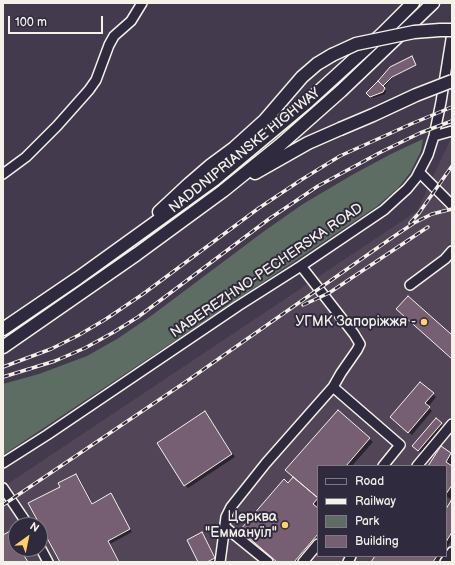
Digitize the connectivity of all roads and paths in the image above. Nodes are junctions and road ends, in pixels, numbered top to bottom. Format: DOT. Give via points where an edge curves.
graph roads {
  1 [pos="142,3"];
  2 [pos="413,3"];
  3 [pos="433,3"];
  4 [pos="452,32"];
  5 [pos="449,80"];
  6 [pos="452,131"];
  7 [pos="434,136"];
  8 [pos="419,172"];
  9 [pos="3,174"];
  10 [pos="223,191"];
  11 [pos="452,205"];
  12 [pos="138,234"];
  13 [pos="452,251"];
  14 [pos="301,266"];
  15 [pos="410,286"];
  16 [pos="3,329"];
  17 [pos="3,347"];
  18 [pos="334,387"];
  19 [pos="452,424"];
  20 [pos="3,463"];
  21 [pos="384,465"];
  22 [pos="418,465"];
  23 [pos="3,488"];
  24 [pos="23,517"];
  25 [pos="225,527"];
  26 [pos="317,545"];
  27 [pos="452,552"];
  28 [pos="220,562"];
  29 [pos="268,562"];
  30 [pos="303,562"];
  31 [pos="445,562"];
  1 -- 9 [label="street" via="131,22 108,44 96,80 89,90 26,156"];
  2 -- 12 [label="main road, NADDNIPRIANSKE HIGHWAY" via="305,104 214,180"];
  3 -- 10 [label="main road, NADDNIPRIANSKE HIGHWAY" via="336,96"];
  4 -- 5 [label="street, NABEREZHNO-PECHERSKA ROAD"];
  4 -- 12 [label="main road, bridge" via="414,32 356,44 317,64 265,120 165,205"];
  5 -- 7 [label="street, NABEREZHNO-PECHERSKA ROAD" via="441,102"];
  5 -- 10 [label="main road, bridge" via="308,143"];
  6 -- 7 [label="street"];
  7 -- 8 [label="street, NABEREZHNO-PECHERSKA ROAD"];
  8 -- 11 [label="street"];
  8 -- 14 [label="street, NABEREZHNO-PECHERSKA ROAD" via="407,189 384,210"];
  10 -- 17 [label="main road, NADDNIPRIANSKE HIGHWAY"];
  12 -- 16 [label="main road, NADDNIPRIANSKE HIGHWAY"];
  13 -- 15 [label="street"];
  14 -- 18 [label="street" via="360,344"];
  14 -- 20 [label="street, NABEREZHNO-PECHERSKA ROAD"];
  18 -- 21 [label="street" via="400,445"];
  18 -- 25 [label="street" via="231,507"];
  19 -- 22 [label="street"];
  23 -- 24 [label="street"];
  25 -- 28 [label="street"];
  25 -- 29 [label="street"];
  26 -- 30 [label="street"];
  27 -- 31 [label="street"];
}
